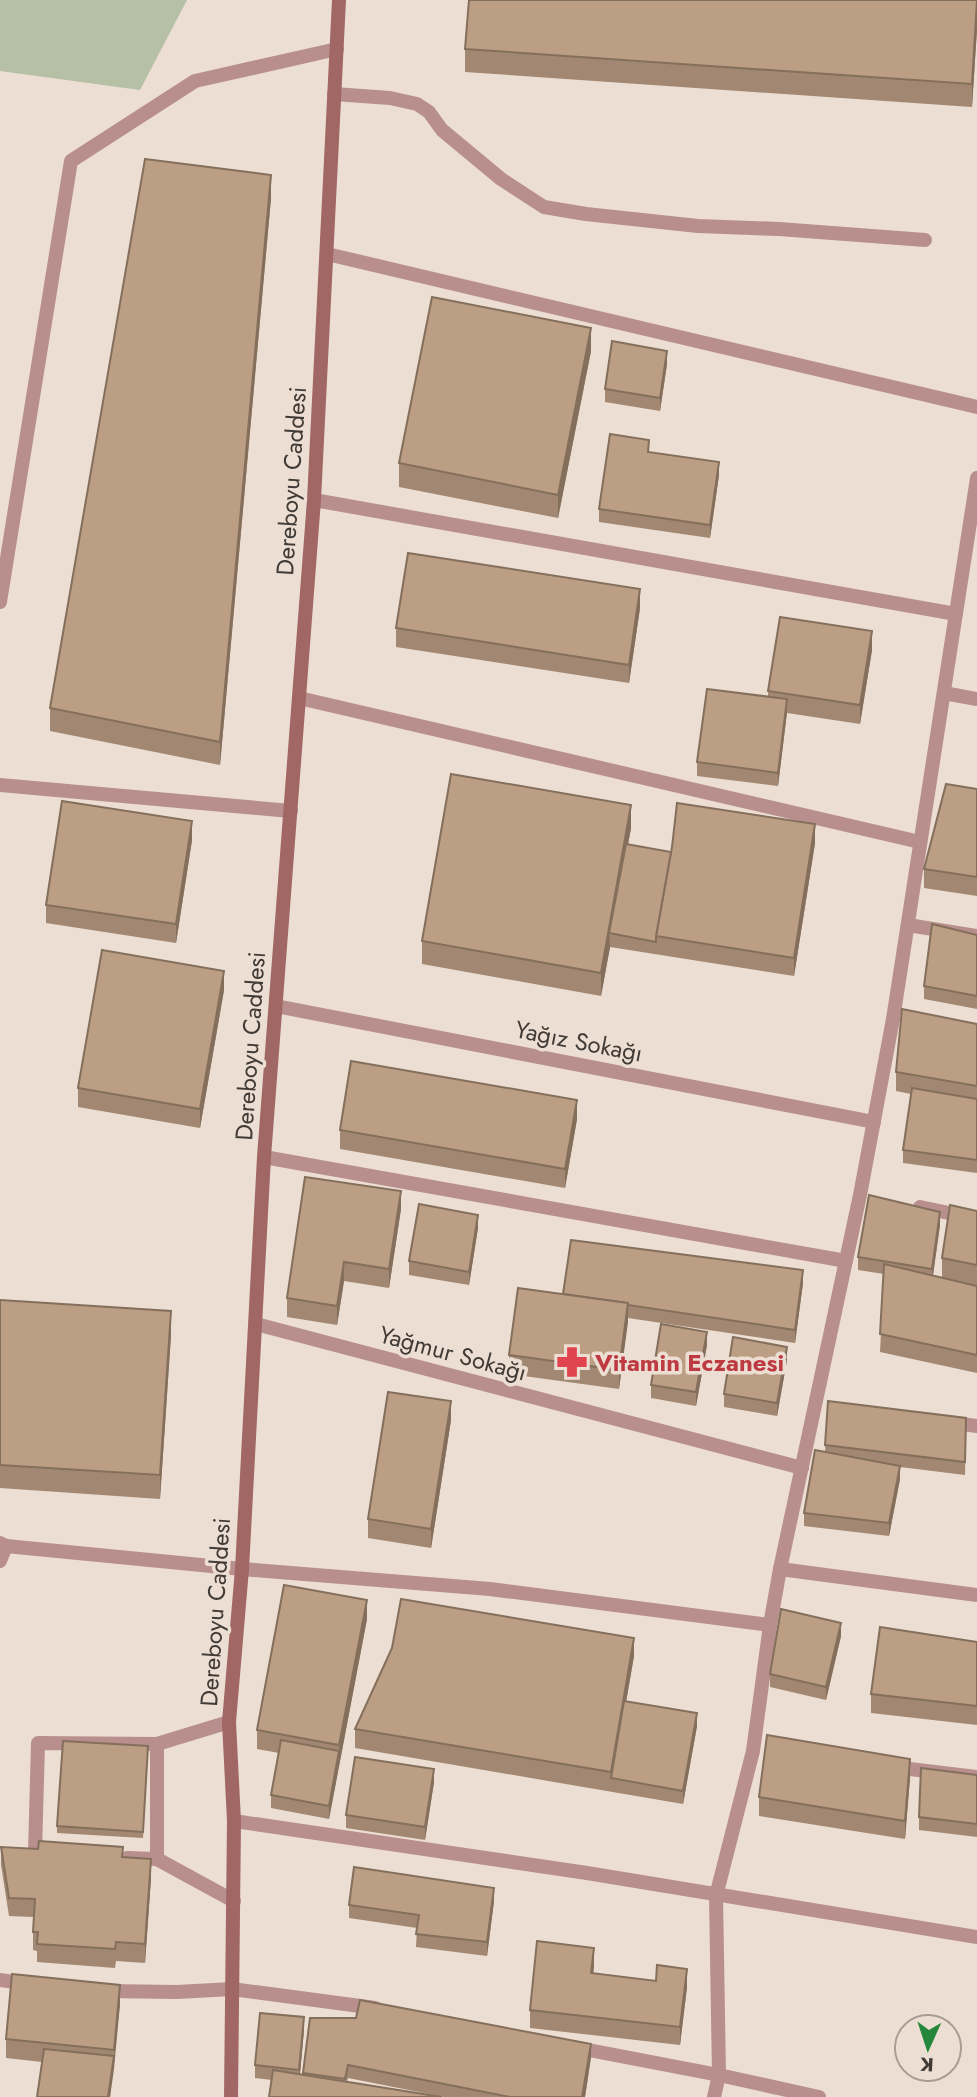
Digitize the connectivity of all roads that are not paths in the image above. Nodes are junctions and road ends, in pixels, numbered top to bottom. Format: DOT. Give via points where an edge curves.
graph roads {
  1 [pos="339,0"];
  2 [pos="337,50"];
  3 [pos="334,94"];
  4 [pos="925,240"];
  5 [pos="327,254"];
  6 [pos="977,407"];
  7 [pos="977,478"];
  8 [pos="314,500"];
  9 [pos="971,553"];
  10 [pos="0,602"];
  11 [pos="956,614"];
  12 [pos="944,693"];
  13 [pos="299,698"];
  14 [pos="977,699"];
  15 [pos="0,785"];
  16 [pos="291,811"];
  17 [pos="920,842"];
  18 [pos="908,925"];
  19 [pos="977,936"];
  20 [pos="276,1006"];
  21 [pos="874,1122"];
  22 [pos="264,1157"];
  23 [pos="912,1206"];
  24 [pos="977,1219"];
  25 [pos="846,1261"];
  26 [pos="256,1324"];
  27 [pos="937,1421"];
  28 [pos="977,1426"];
  29 [pos="802,1468"];
  30 [pos="3,1544"];
  31 [pos="0,1561"];
  32 [pos="242,1569"];
  33 [pos="780,1569"];
  34 [pos="977,1595"];
  35 [pos="770,1625"];
  36 [pos="229,1722"];
  37 [pos="157,1744"];
  38 [pos="872,1765"];
  39 [pos="977,1777"];
  40 [pos="234,1821"];
  41 [pos="62,1854"];
  42 [pos="117,1857"];
  43 [pos="158,1859"];
  44 [pos="716,1896"];
  45 [pos="234,1901"];
  46 [pos="977,1937"];
  47 [pos="0,1980"];
  48 [pos="45,1987"];
  49 [pos="83,1989"];
  50 [pos="232,1989"];
  51 [pos="384,2010"];
  52 [pos="558,2044"];
  53 [pos="719,2074"];
  54 [pos="231,2097"];
  55 [pos="714,2097"];
  56 [pos="819,2097"];
  1 -- 2 [label="main road, Dereboyu Caddesi"];
  2 -- 3 [label="main road, Dereboyu Caddesi"];
  2 -- 10 [label="street" via="195,81 71,160"];
  3 -- 4 [label="street" via="417,104 502,179 544,207 698,226"];
  3 -- 5 [label="main road, Dereboyu Caddesi"];
  5 -- 6 [label="street"];
  5 -- 8 [label="main road, Dereboyu Caddesi"];
  7 -- 9 [label="street"];
  8 -- 11 [label="street"];
  8 -- 13 [label="main road, Dereboyu Caddesi"];
  9 -- 11 [label="street"];
  11 -- 12 [label="street"];
  12 -- 14 [label="street"];
  12 -- 17 [label="street"];
  13 -- 16 [label="main road, Dereboyu Caddesi"];
  13 -- 17 [label="street"];
  15 -- 16 [label="street"];
  16 -- 20 [label="main road, Dereboyu Caddesi"];
  17 -- 18 [label="street"];
  18 -- 19 [label="street"];
  18 -- 21 [label="street" via="899,1020"];
  20 -- 21 [label="street, Yağız Sokağı"];
  20 -- 22 [label="main road, Dereboyu Caddesi"];
  21 -- 25 [label="street" via="866,1197"];
  22 -- 25 [label="street"];
  22 -- 26 [label="main road, Dereboyu Caddesi"];
  23 -- 24 [label="street"];
  25 -- 29 [label="street" via="822,1405"];
  26 -- 29 [label="street, Yağmur Sokağı"];
  26 -- 32 [label="main road, Dereboyu Caddesi"];
  27 -- 28 [label="street"];
  29 -- 33 [label="street"];
  30 -- 31 [label="street"];
  30 -- 32 [label="street"];
  32 -- 35 [label="street" via="490,1589"];
  32 -- 36 [label="main road, Dereboyu Caddesi"];
  33 -- 34 [label="street"];
  33 -- 35 [label="street"];
  35 -- 44 [label="street" via="760,1752"];
  36 -- 37 [label="street"];
  36 -- 40 [label="main road, Dereboyu Caddesi"];
  37 -- 41 [label="street" via="38,1743 35,1853"];
  37 -- 43 [label="street"];
  38 -- 39 [label="street"];
  40 -- 44 [label="street"];
  40 -- 45 [label="main road, Dereboyu Caddesi"];
  42 -- 43 [label="street"];
  43 -- 45 [label="street"];
  44 -- 46 [label="street"];
  44 -- 53 [label="street"];
  45 -- 50 [label="main road, Dereboyu Caddesi"];
  47 -- 48 [label="street"];
  49 -- 50 [label="street"];
  50 -- 51 [label="street"];
  50 -- 54 [label="main road, Dereboyu Caddesi"];
  52 -- 53 [label="street"];
  53 -- 55 [label="street"];
  53 -- 56 [label="street"];
}
